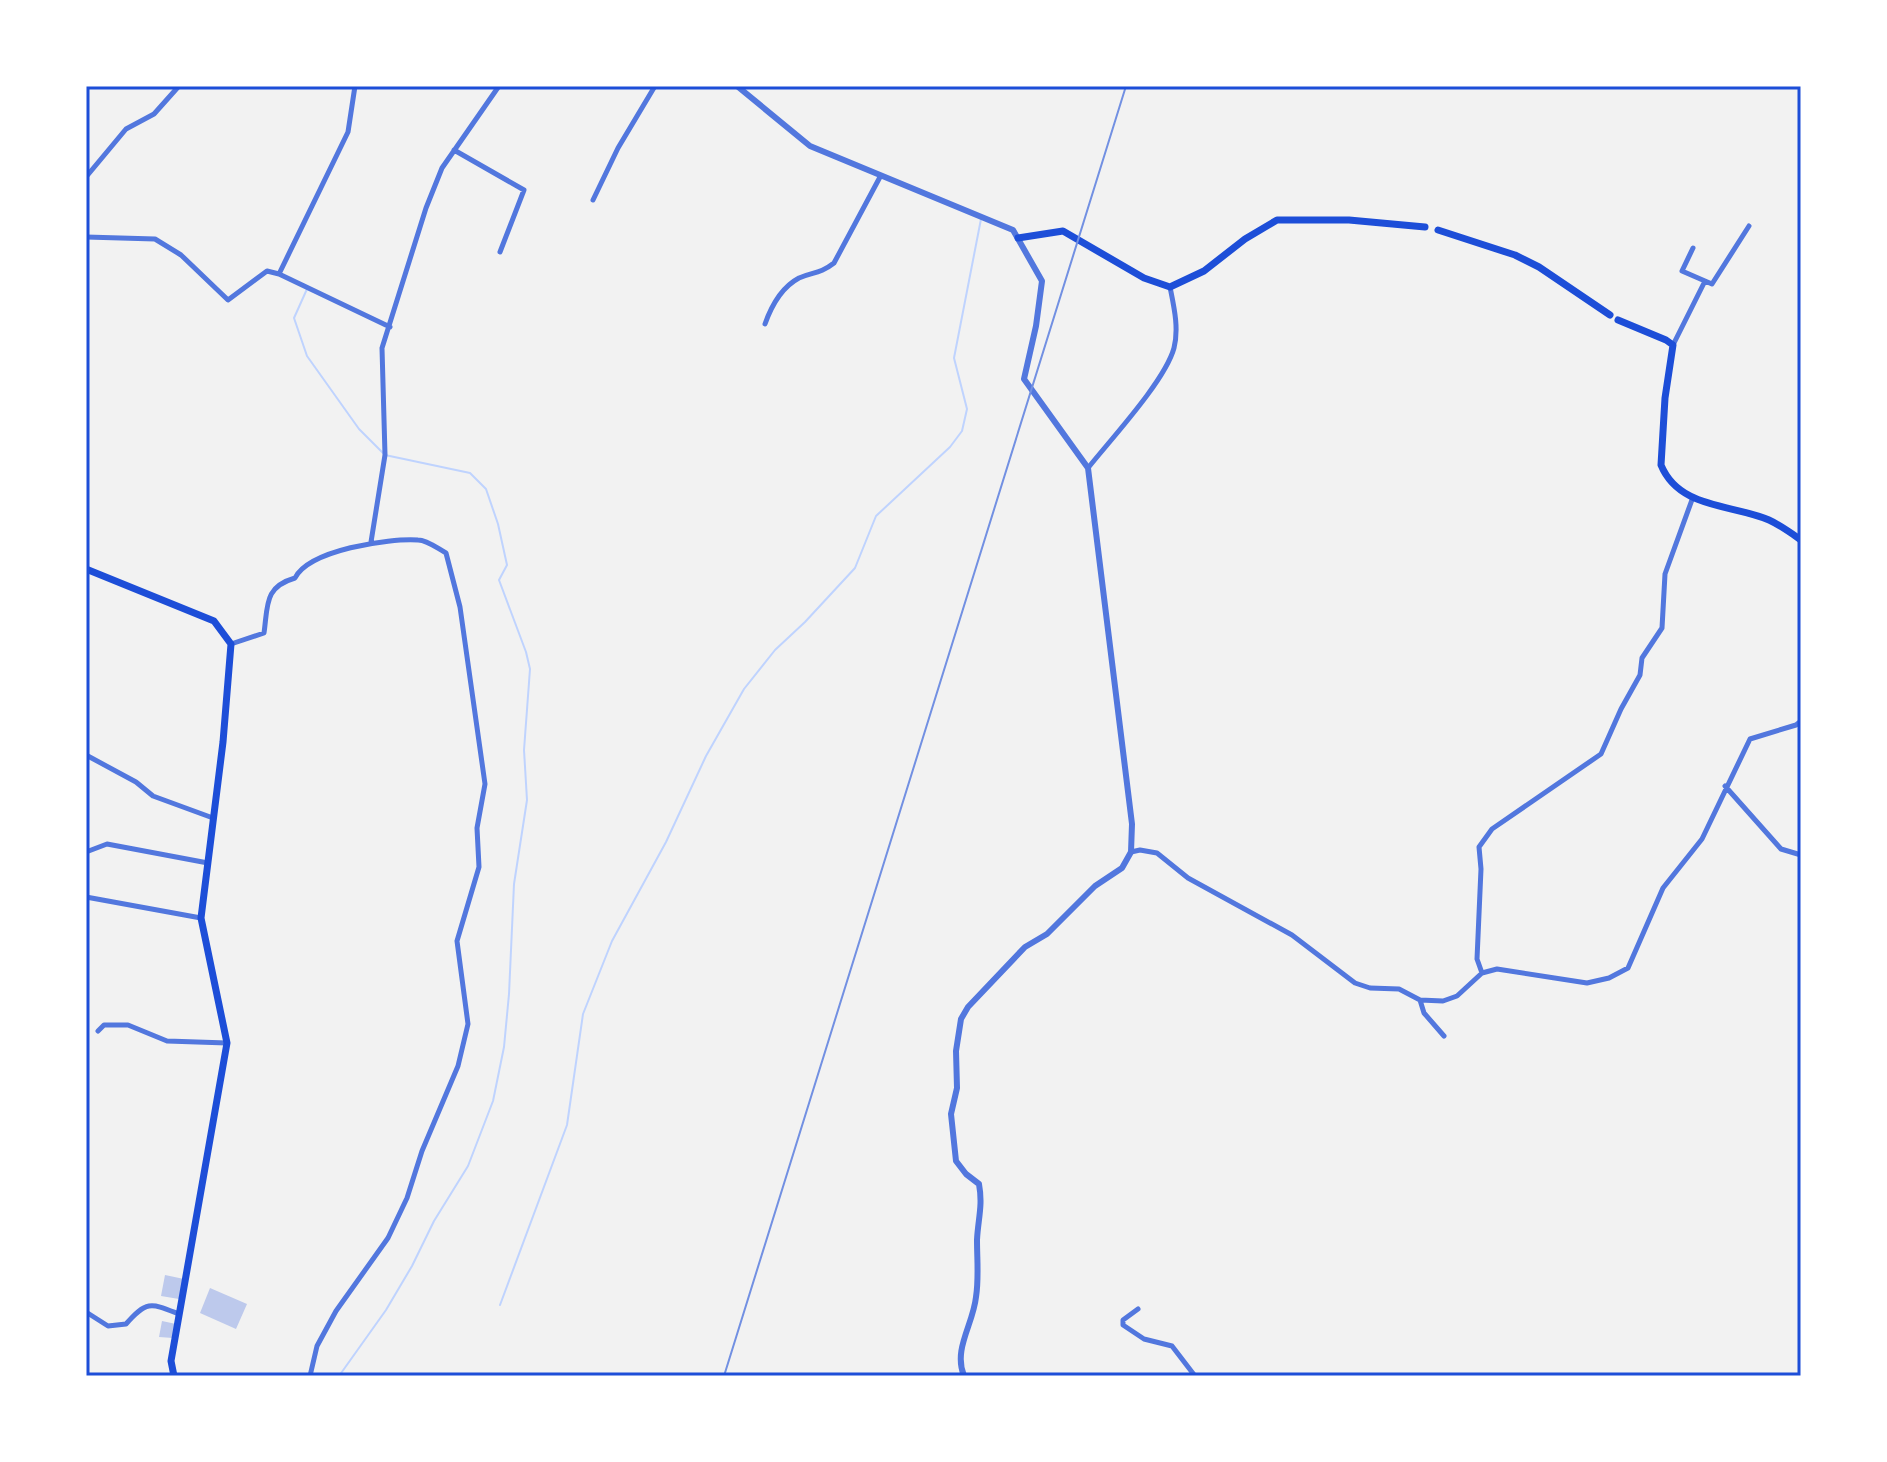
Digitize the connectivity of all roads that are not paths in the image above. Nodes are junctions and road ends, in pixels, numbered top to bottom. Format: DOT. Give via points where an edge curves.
graph roads {
  1 [pos="179,86"];
  2 [pos="355,86"];
  3 [pos="499,86"];
  4 [pos="655,86"];
  5 [pos="737,86"];
  6 [pos="454,150"];
  7 [pos="86,177"];
  8 [pos="880,177"];
  9 [pos="593,200"];
  10 [pos="1749,226"];
  11 [pos="1425,227"];
  12 [pos="1438,230"];
  13 [pos="86,237"];
  14 [pos="1018,238"];
  15 [pos="1693,248"];
  16 [pos="500,252"];
  17 [pos="279,274"];
  18 [pos="1705,281"];
  19 [pos="1170,287"];
  20 [pos="1610,315"];
  21 [pos="1618,320"];
  22 [pos="765,324"];
  23 [pos="390,327"];
  24 [pos="1673,345"];
  25 [pos="1088,468"];
  26 [pos="1693,497"];
  27 [pos="1801,540"];
  28 [pos="371,542"];
  29 [pos="86,569"];
  30 [pos="231,644"];
  31 [pos="1801,721"];
  32 [pos="86,755"];
  33 [pos="1725,786"];
  34 [pos="214,818"];
  35 [pos="86,852"];
  36 [pos="1131,852"];
  37 [pos="1801,855"];
  38 [pos="208,863"];
  39 [pos="86,897"];
  40 [pos="201,918"];
  41 [pos="1482,973"];
  42 [pos="1420,1000"];
  43 [pos="98,1031"];
  44 [pos="1444,1036"];
  45 [pos="227,1043"];
  46 [pos="1138,1309"];
  47 [pos="86,1312"];
  48 [pos="179,1314"];
  49 [pos="1188,1366"];
  50 [pos="174,1376"];
  51 [pos="310,1376"];
  52 [pos="964,1376"];
  53 [pos="1183,1376"];
  54 [pos="1195,1376"];
  1 -- 7 [label="street" via="154,114 126,129"];
  2 -- 17 [label="street" via="348,132"];
  3 -- 6 [label="street"];
  4 -- 9 [label="street"];
  5 -- 8 [label="street" via="810,146"];
  6 -- 16 [label="street" via="524,190"];
  6 -- 23 [label="street" via="426,208"];
  8 -- 14 [label="street" via="1013,230"];
  8 -- 22 [label="street" via="834,263 798,279 772,305"];
  10 -- 18 [label="street" via="1712,284"];
  11 -- 12 [label="street"];
  11 -- 19 [label="main road" via="1277,220 1204,271"];
  12 -- 20 [label="main road" via="1515,255"];
  13 -- 17 [label="street" via="155,239 181,255 228,300 267,271"];
  14 -- 19 [label="main road" via="1063,231 1144,278"];
  14 -- 25 [label="street" via="1042,281 1024,379"];
  15 -- 18 [label="street" via="1682,271"];
  17 -- 23 [label="street"];
  18 -- 24 [label="street"];
  19 -- 25 [label="street" via="1174,349 1159,379"];
  20 -- 21 [label="street"];
  21 -- 24 [label="main road"];
  23 -- 28 [label="street" via="382,348 385,455"];
  24 -- 26 [label="main road" via="1661,465 1665,476"];
  25 -- 36 [label="street" via="1132,824"];
  26 -- 27 [label="main road" via="1768,520"];
  26 -- 41 [label="street" via="1665,574 1662,628 1642,658 1640,675 1601,754 1492,829 1479,847 1477,959"];
  28 -- 30 [label="street" via="338,550 279,583 269,596 264,633"];
  28 -- 51 [label="street" via="421,540 446,553 460,607 485,784 477,828 479,867 457,941 468,1024 458,1066 407,1198 388,1238 336,1311 317,1346"];
  29 -- 30 [label="main road" via="214,621"];
  30 -- 34 [label="main road"];
  31 -- 33 [label="street" via="1750,739"];
  32 -- 34 [label="street" via="153,796"];
  33 -- 37 [label="street" via="1781,849"];
  33 -- 41 [label="street" via="1702,839 1663,888 1628,968 1587,983 1497,969"];
  34 -- 38 [label="main road"];
  35 -- 38 [label="street" via="107,844"];
  36 -- 42 [label="street" via="1157,853 1188,878 1292,935 1355,983 1399,989"];
  36 -- 52 [label="street" via="1122,868 1025,947 961,1019 951,1114 956,1161 979,1184 983,1204 976,1301 960,1353"];
  38 -- 40 [label="main road"];
  39 -- 40 [label="street"];
  40 -- 45 [label="main road"];
  41 -- 42 [label="street" via="1457,996"];
  42 -- 44 [label="street"];
  43 -- 45 [label="street" via="104,1025 128,1025 167,1041"];
  45 -- 48 [label="main road"];
  46 -- 49 [label="street" via="1123,1325 1144,1339 1172,1346"];
  47 -- 48 [label="street" via="108,1326 126,1324 140,1308 154,1304"];
  48 -- 50 [label="main road" via="171,1361"];
  49 -- 53 [label="street"];
  49 -- 54 [label="street"];
}
